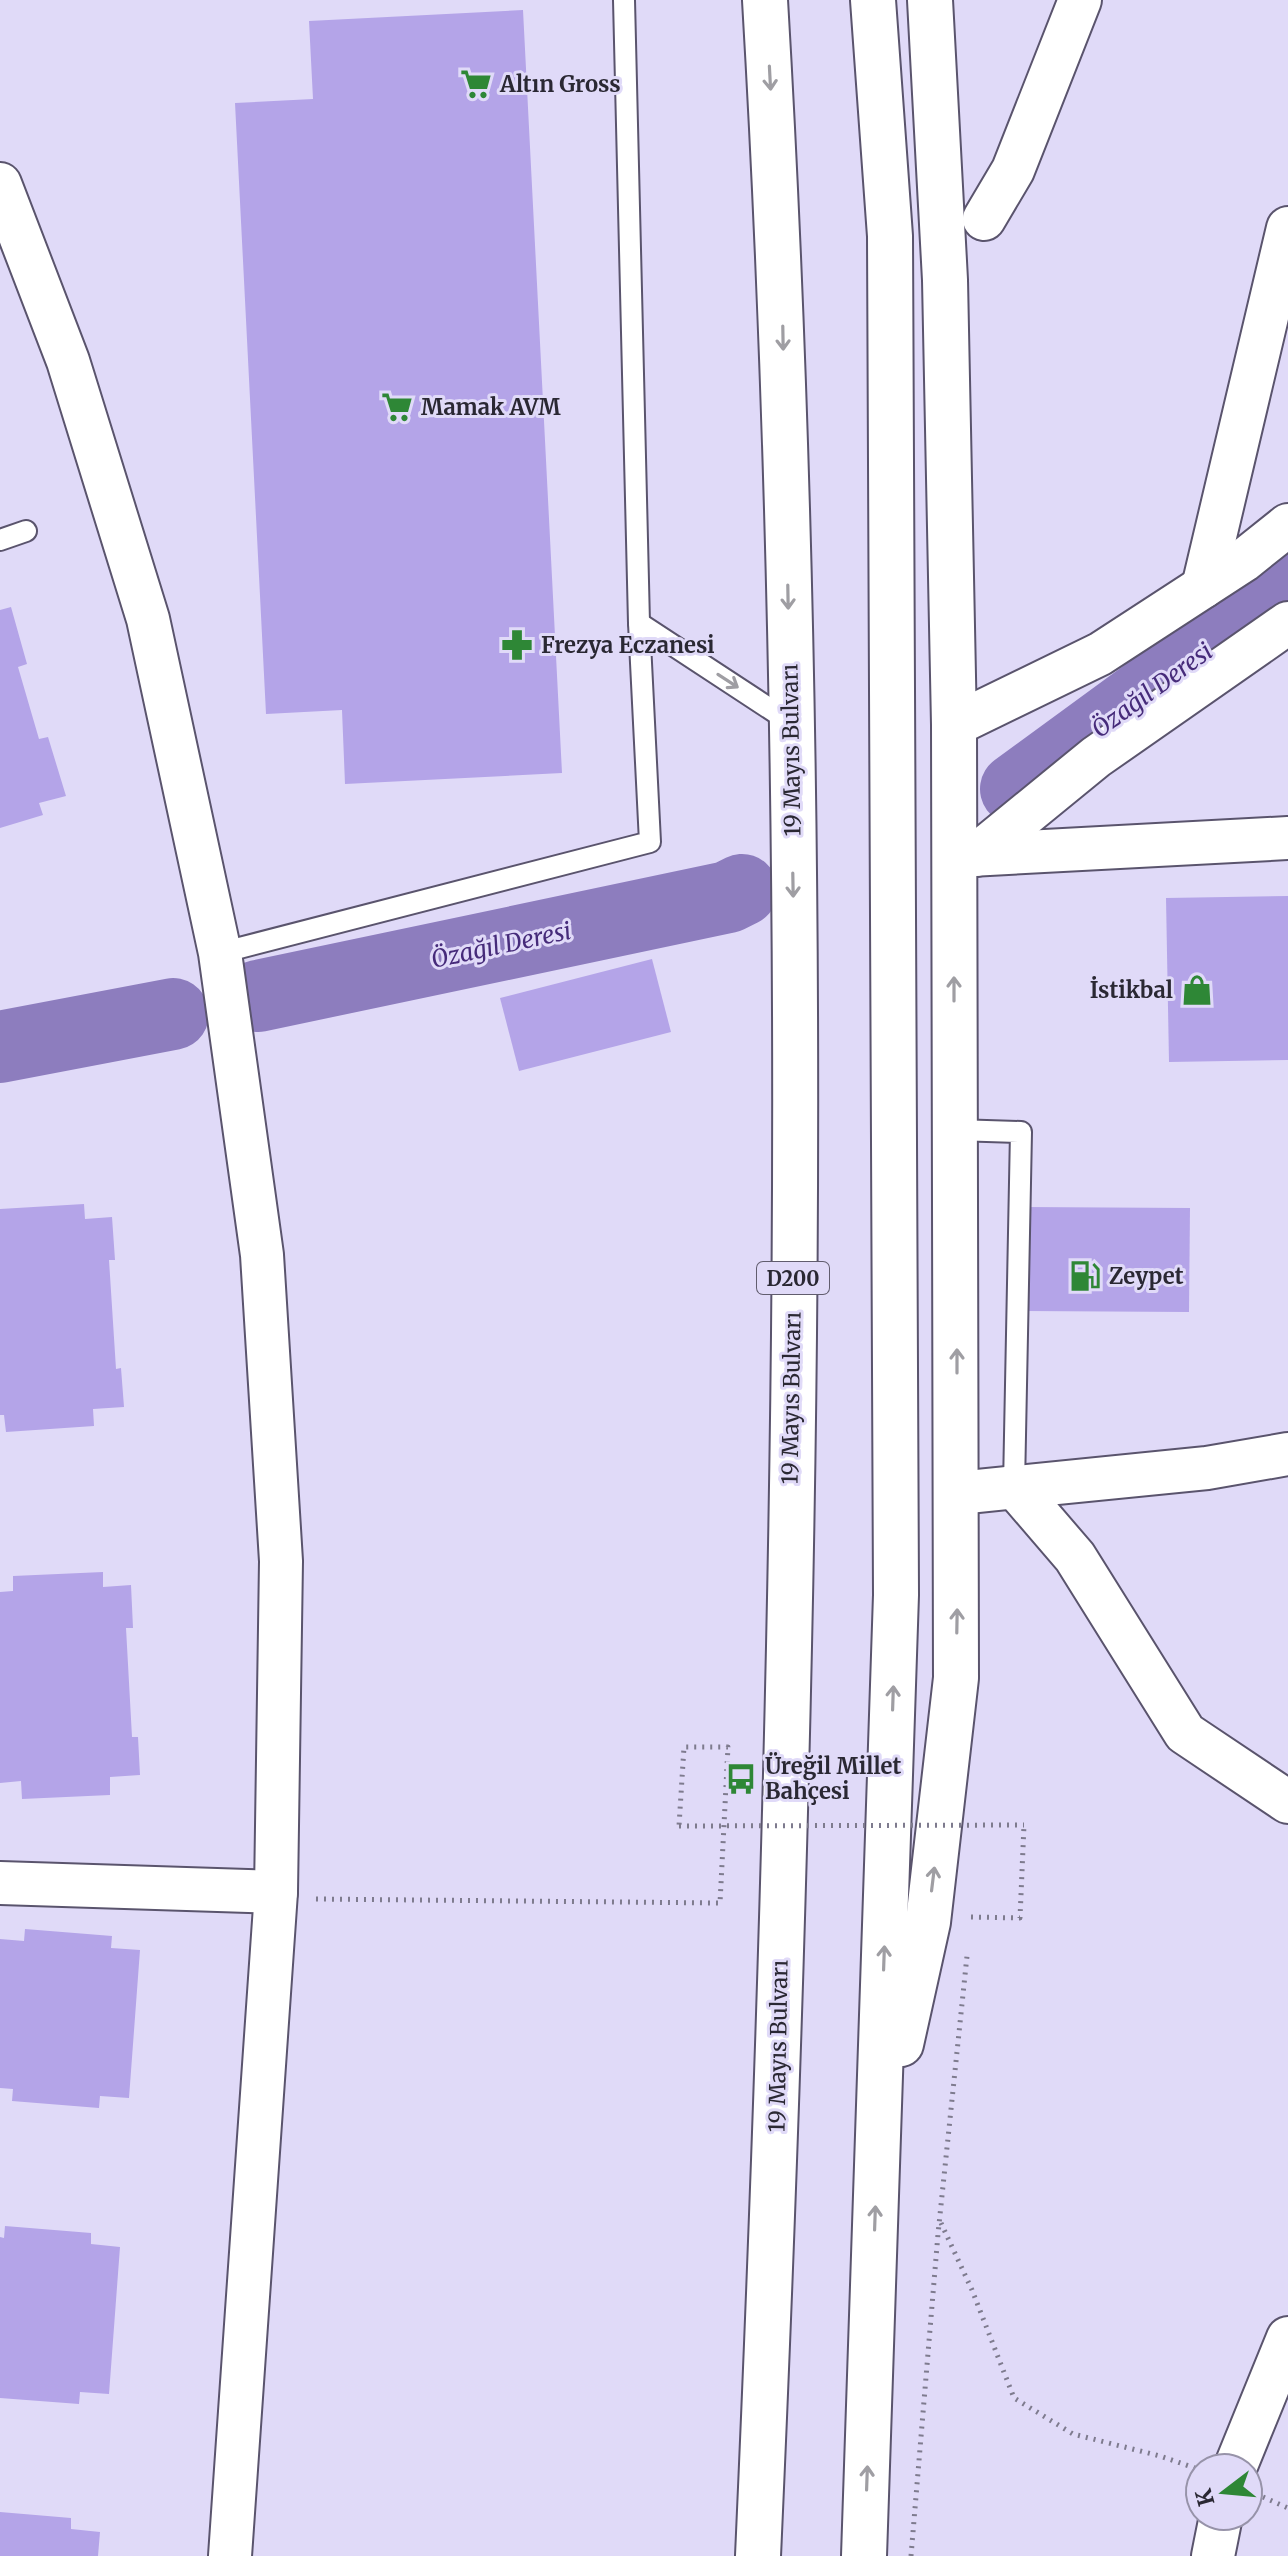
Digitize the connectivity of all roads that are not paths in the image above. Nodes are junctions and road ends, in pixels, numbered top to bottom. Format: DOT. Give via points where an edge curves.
graph roads {
  1 [pos="624,0"];
  2 [pos="765,0"];
  3 [pos="873,0"];
  4 [pos="930,0"];
  5 [pos="1080,0"];
  6 [pos="0,184"];
  7 [pos="984,219"];
  8 [pos="1288,228"];
  9 [pos="1288,525"];
  10 [pos="26,531"];
  11 [pos="0,540"];
  12 [pos="1203,587"];
  13 [pos="639,623"];
  14 [pos="1288,623"];
  15 [pos="790,722"];
  16 [pos="954,725"];
  17 [pos="1288,838"];
  18 [pos="964,855"];
  19 [pos="220,953"];
  20 [pos="893,983"];
  21 [pos="955,1066"];
  22 [pos="955,1130"];
  23 [pos="1288,1454"];
  24 [pos="1014,1486"];
  25 [pos="958,1493"];
  26 [pos="1288,1802"];
  27 [pos="0,1883"];
  28 [pos="295,1896"];
  29 [pos="878,2148"];
  30 [pos="1288,2338"];
  31 [pos="1256,2452"];
  32 [pos="1218,2532"];
  33 [pos="230,2556"];
  34 [pos="758,2556"];
  35 [pos="864,2556"];
  36 [pos="1213,2556"];
  1 -- 13 [label="lane"];
  2 -- 15 [label="highway, 19 Mayıs Bulvarı / D200, one-way" via="781,276"];
  3 -- 20 [label="highway" via="890,236"];
  4 -- 16 [label="highway" via="945,280"];
  5 -- 7 [label="street" via="1013,170"];
  6 -- 19 [label="street" via="68,361 148,619"];
  8 -- 12 [label="street"];
  9 -- 12 [label="street"];
  10 -- 11 [label="lane"];
  12 -- 16 [label="street" via="1100,654"];
  13 -- 15 [label="lane, one-way"];
  13 -- 19 [label="lane" via="650,842"];
  14 -- 18 [label="street"];
  15 -- 34 [label="highway, 19 Mayıs Bulvarı / D200, one-way" via="797,1094 777,2115"];
  16 -- 18 [label="highway"];
  17 -- 18 [label="street"];
  21 -- 18 [label="highway, one-way"];
  19 -- 28 [label="street" via="262,1255"];
  20 -- 21 [label="highway"];
  29 -- 20 [label="highway, one-way" via="896,1595"];
  21 -- 22 [label="highway"];
  22 -- 24 [label="lane" via="1021,1132"];
  25 -- 22 [label="highway, one-way"];
  23 -- 24 [label="street" via="1207,1468"];
  24 -- 25 [label="street"];
  24 -- 26 [label="street" via="1075,1557 1185,1733"];
  29 -- 25 [label="highway, one-way" via="928,1922 956,1678"];
  27 -- 28 [label="street"];
  28 -- 33 [label="street"];
  35 -- 29 [label="highway, one-way"];
  30 -- 31 [label="street"];
  32 -- 36 [label="street"];
}
